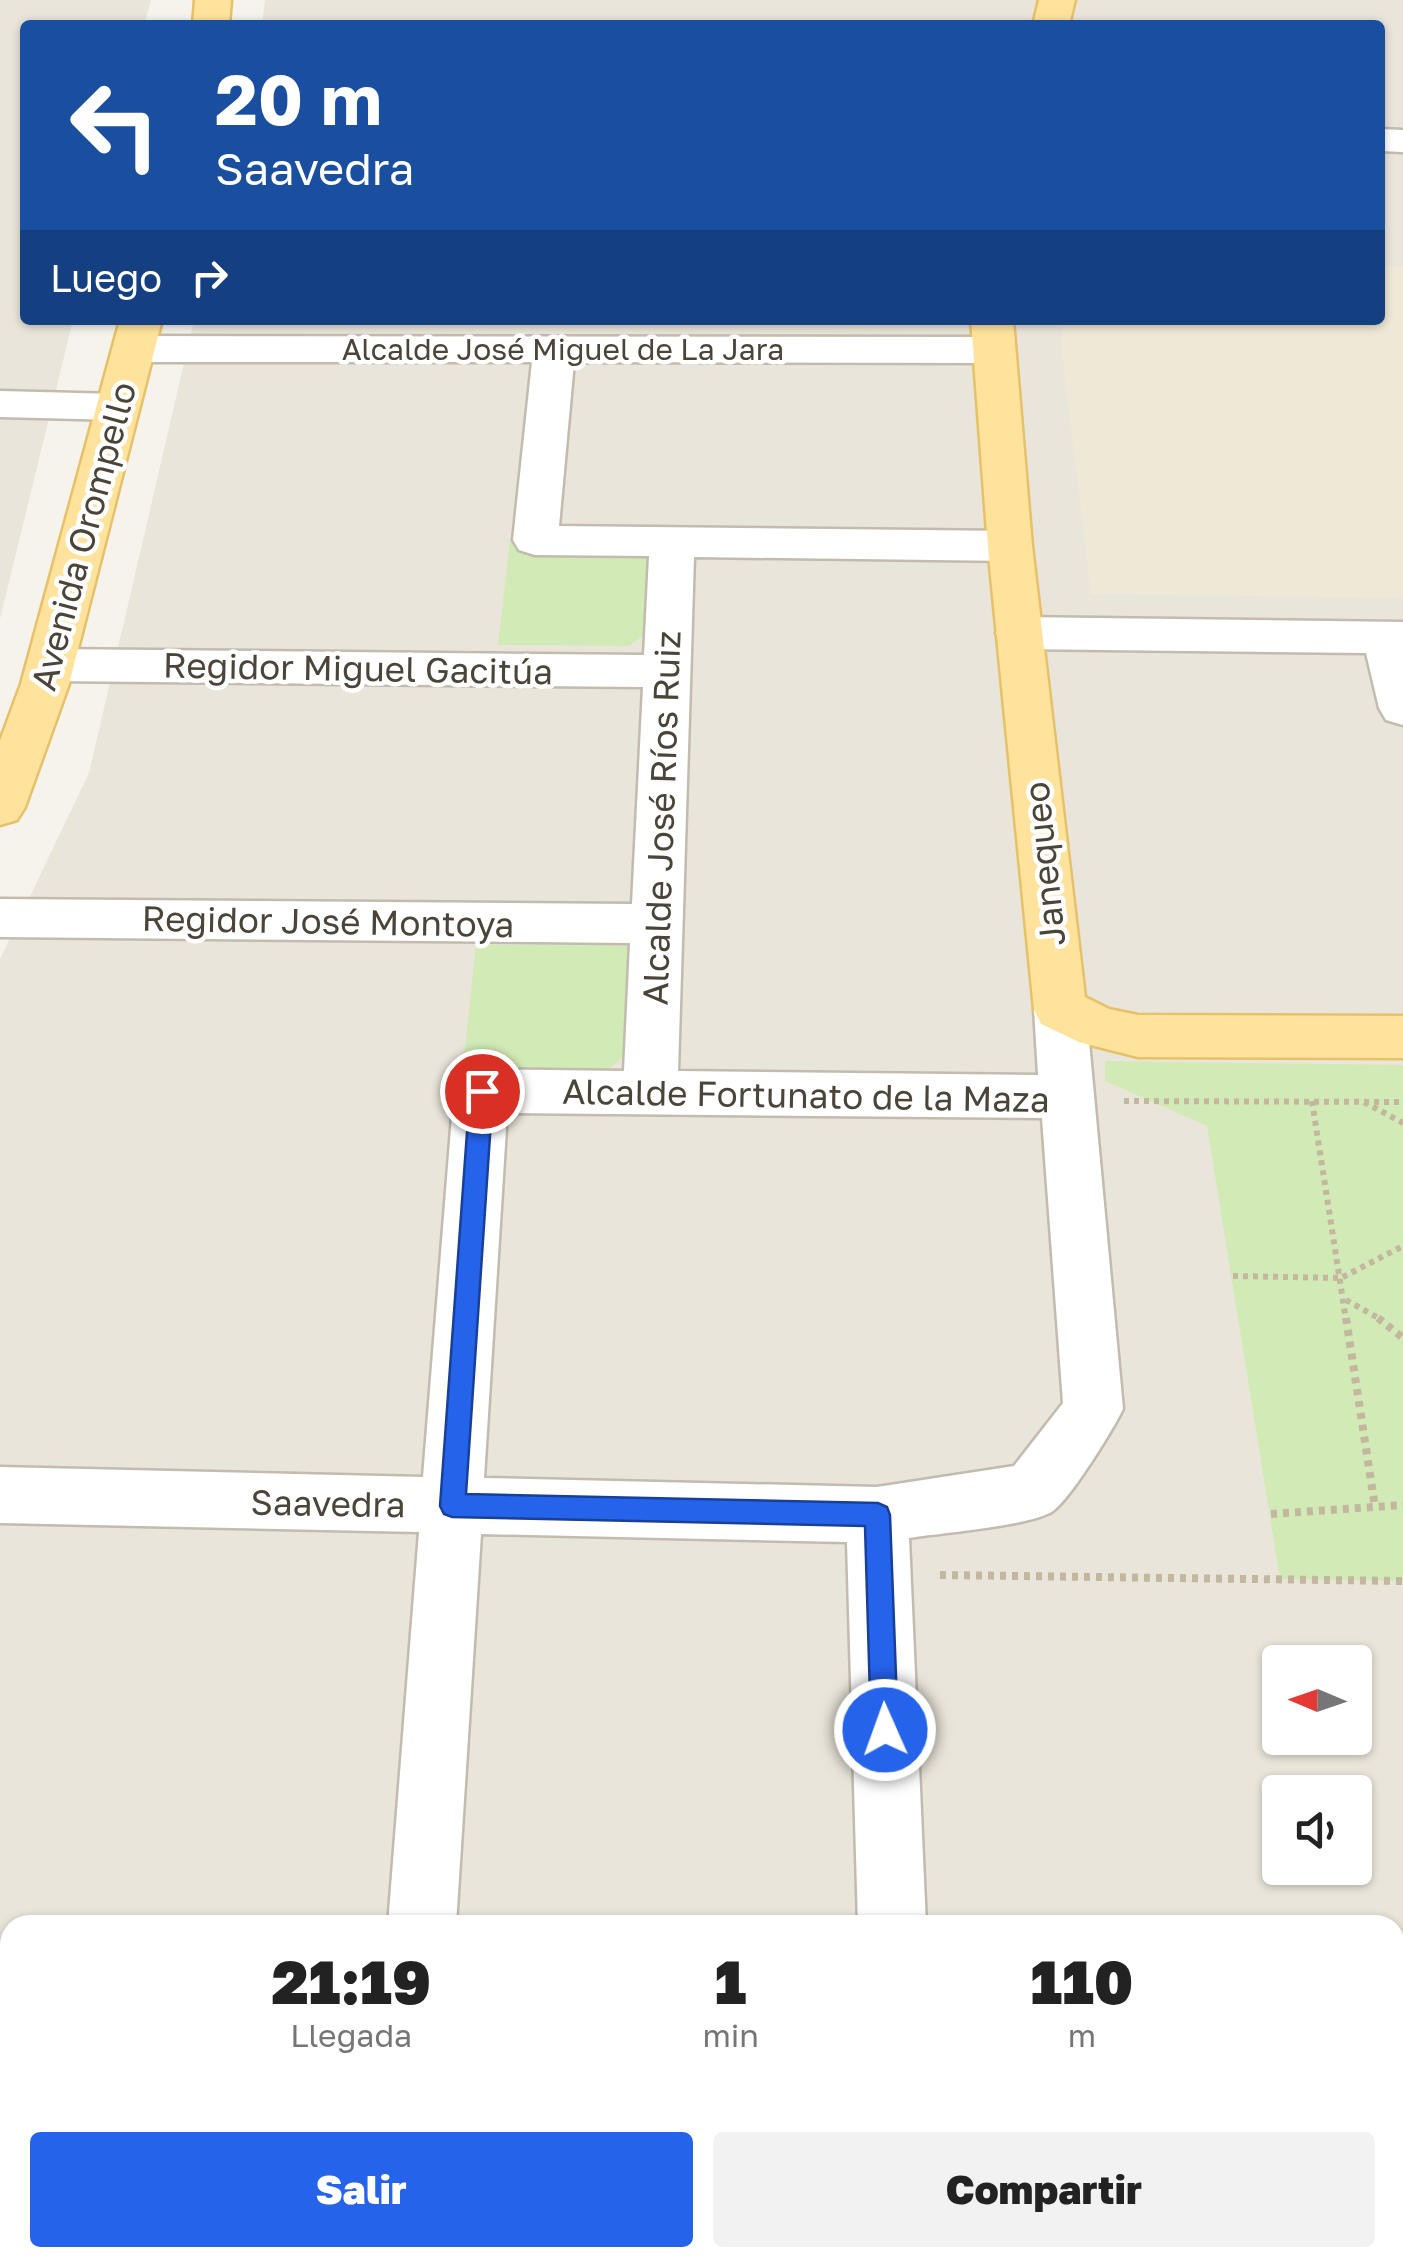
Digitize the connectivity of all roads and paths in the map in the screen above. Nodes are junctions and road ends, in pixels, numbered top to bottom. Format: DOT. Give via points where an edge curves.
graph roads {
  1 [pos="138,334"];
  2 [pos="993,335"];
  3 [pos="554,350"];
  4 [pos="0,404"];
  5 [pos="118,408"];
  6 [pos="672,542"];
  7 [pos="1010,546"];
  8 [pos="1019,633"];
  9 [pos="1394,638"];
  10 [pos="50,665"];
  11 [pos="666,672"];
  12 [pos="1403,708"];
  13 [pos="0,808"];
  14 [pos="0,918"];
  15 [pos="656,924"];
  16 [pos="1060,1010"];
  17 [pos="1403,1037"];
  18 [pos="650,1094"];
  19 [pos="1070,1098"];
  20 [pos="1312,1100"];
  21 [pos="1363,1102"];
  22 [pos="1403,1102"];
  23 [pos="1403,1123"];
  24 [pos="1403,1246"];
  25 [pos="1232,1276"];
  26 [pos="1341,1278"];
  27 [pos="1344,1300"];
  28 [pos="1403,1338"];
  29 [pos="1093,1409"];
  30 [pos="0,1495"];
  31 [pos="1403,1505"];
  32 [pos="452,1506"];
  33 [pos="1374,1507"];
  34 [pos="1271,1514"];
  35 [pos="878,1545"];
  36 [pos="1403,1581"];
  37 [pos="423,1915"];
  38 [pos="892,1915"];
  1 -- 3 [label="street, Alcalde José Miguel de La Jara"];
  1 -- 5 [label="main road, Avenida Orompello"];
  2 -- 3 [label="street, Alcalde José Miguel de La Jara"];
  2 -- 7 [label="main road, Janequeo"];
  3 -- 6 [label="street" via="535,540"];
  4 -- 5 [label="street"];
  5 -- 10 [label="main road, Avenida Orompello"];
  6 -- 7 [label="street"];
  6 -- 11 [label="street, Alcalde José Ríos Ruiz"];
  7 -- 8 [label="main road, Janequeo"];
  8 -- 9 [label="street"];
  8 -- 16 [label="main road, Janequeo"];
  9 -- 12 [label="street"];
  10 -- 11 [label="street, Regidor Miguel Gacitúa"];
  10 -- 13 [label="main road, Avenida Orompello"];
  11 -- 15 [label="street, Alcalde José Ríos Ruiz"];
  14 -- 15 [label="street, Regidor José Montoya"];
  15 -- 18 [label="street, Alcalde José Ríos Ruiz"];
  16 -- 17 [label="main road" via="1138,1036"];
  16 -- 19 [label="street, Janequeo"];
  18 -- 19 [label="street, Alcalde Fortunato de la Maza"];
  18 -- 32 [label="street, Alcalde Fortunato de la Maza" via="482,1091"];
  19 -- 20 [label="path" via="1153,1104"];
  19 -- 29 [label="street, Janequeo"];
  20 -- 21 [label="path"];
  20 -- 26 [label="path"];
  21 -- 22 [label="path"];
  21 -- 23 [label="path"];
  24 -- 26 [label="path"];
  25 -- 26 [label="path"];
  26 -- 27 [label="path"];
  27 -- 28 [label="path"];
  27 -- 33 [label="path"];
  29 -- 35 [label="street, Saavedra" via="1032,1491"];
  30 -- 32 [label="street, Saavedra"];
  31 -- 33 [label="path"];
  32 -- 35 [label="street, Saavedra"];
  32 -- 37 [label="street"];
  33 -- 34 [label="path"];
  35 -- 36 [label="path"];
  35 -- 38 [label="street"];
}
